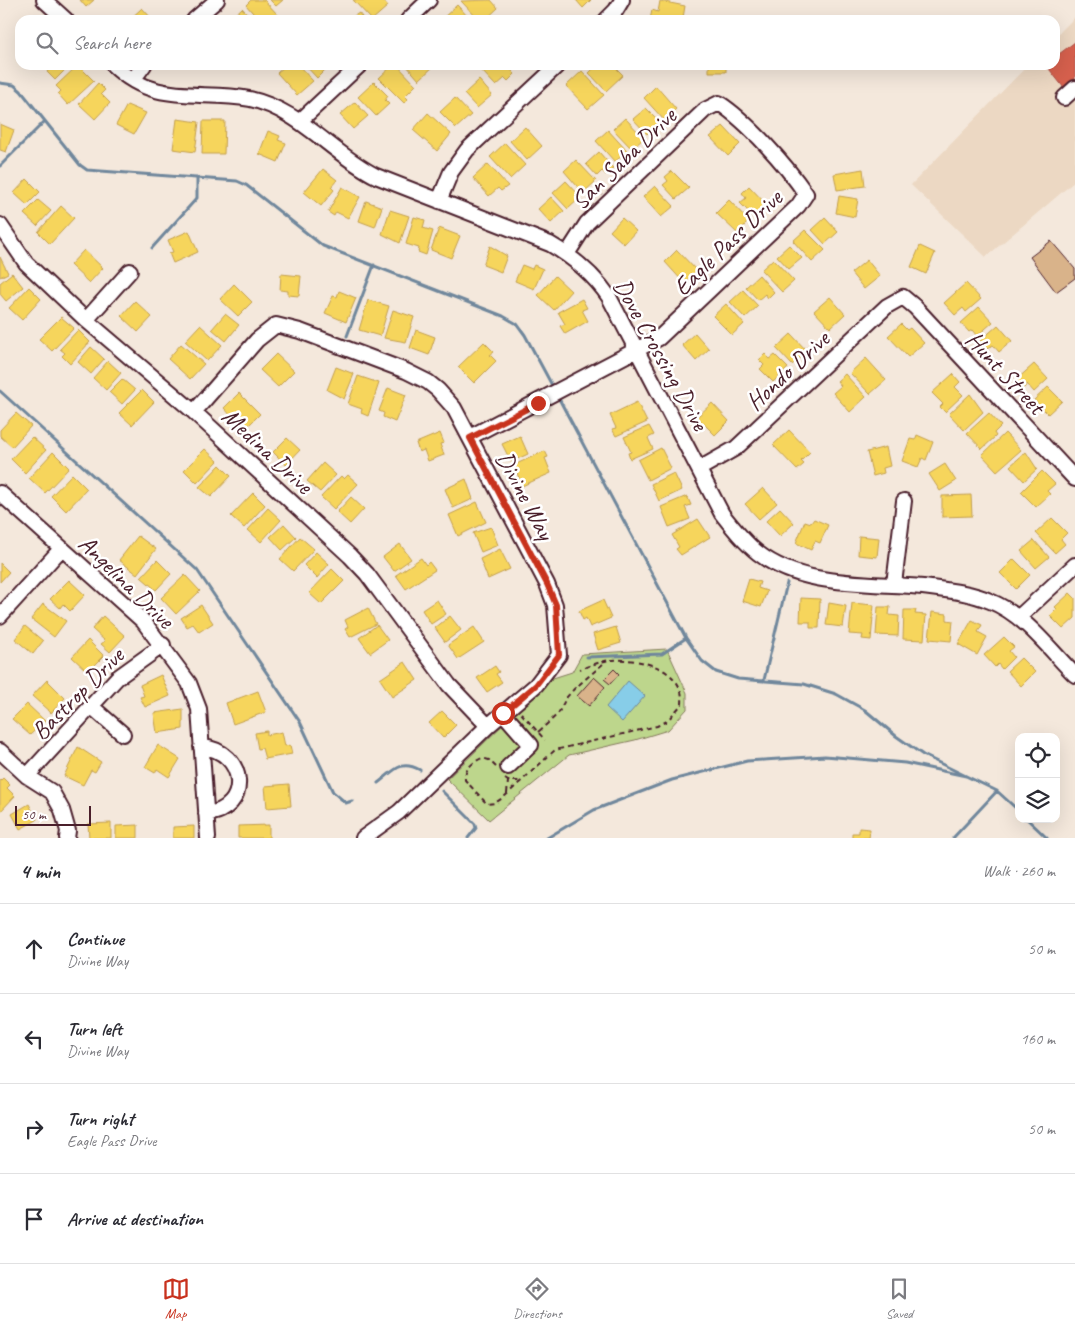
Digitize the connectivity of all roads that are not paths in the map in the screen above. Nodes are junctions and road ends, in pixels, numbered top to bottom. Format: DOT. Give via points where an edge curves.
graph roads {
  1 [pos="44,0"];
  2 [pos="217,0"];
  3 [pos="429,0"];
  4 [pos="622,0"];
  5 [pos="60,15"];
  6 [pos="200,15"];
  7 [pos="413,15"];
  8 [pos="611,15"];
  9 [pos="120,70"];
  10 [pos="140,70"];
  11 [pos="355,70"];
  12 [pos="553,70"];
  13 [pos="133,80"];
  14 [pos="1075,88"];
  15 [pos="1064,98"];
  16 [pos="719,103"];
  17 [pos="300,121"];
  18 [pos="439,201"];
  19 [pos="0,225"];
  20 [pos="567,254"];
  21 [pos="130,271"];
  22 [pos="902,297"];
  23 [pos="86,320"];
  24 [pos="638,351"];
  25 [pos="194,412"];
  26 [pos="470,438"];
  27 [pos="698,469"];
  28 [pos="1075,479"];
  29 [pos="0,492"];
  30 [pos="904,501"];
  31 [pos="61,549"];
  32 [pos="1075,565"];
  33 [pos="894,584"];
  34 [pos="0,616"];
  35 [pos="1019,617"];
  36 [pos="163,645"];
  37 [pos="1075,675"];
  38 [pos="91,706"];
  39 [pos="503,713"];
  40 [pos="488,726"];
  41 [pos="123,734"];
  42 [pos="201,747"];
  43 [pos="0,751"];
  44 [pos="508,774"];
  45 [pos="27,776"];
  46 [pos="206,814"];
  47 [pos="67,838"];
  48 [pos="208,838"];
  49 [pos="363,838"];
  1 -- 5 [label="street"];
  2 -- 6 [label="street"];
  3 -- 7 [label="street"];
  4 -- 8 [label="street"];
  9 -- 13 [label="street, Dove Crossing Drive"];
  10 -- 13 [label="street"];
  11 -- 17 [label="street"];
  12 -- 18 [label="street" via="467,150 452,172"];
  13 -- 17 [label="street, Dove Crossing Drive" via="145,87 180,96 249,99 286,112"];
  14 -- 15 [label="street"];
  16 -- 20 [label="street, San Saba Drive" via="704,110 587,222"];
  16 -- 24 [label="street, Eagle Pass Drive" via="734,113 806,194 798,206 669,330"];
  17 -- 18 [label="street, Dove Crossing Drive" via="366,171"];
  18 -- 20 [label="street, Dove Crossing Drive" via="550,244"];
  19 -- 23 [label="street, Medina Drive" via="26,263"];
  20 -- 24 [label="street, Dove Crossing Drive" via="601,285"];
  21 -- 23 [label="street"];
  22 -- 27 [label="street, Hondo Drive" via="887,306 736,448"];
  22 -- 28 [label="street, Hunt Street" via="915,307"];
  23 -- 25 [label="street, Medina Drive"];
  24 -- 26 [label="street, Eagle Pass Drive"];
  24 -- 27 [label="street, Dove Crossing Drive"];
  25 -- 26 [label="street, Divine Way" via="257,340 276,325 309,334 428,382 454,408"];
  25 -- 40 [label="street, Medina Drive" via="367,574 449,685"];
  26 -- 39 [label="street, Divine Way" via="556,605 559,655 536,685"];
  27 -- 33 [label="street, Dove Crossing Drive" via="722,514 743,539 776,564 822,579"];
  29 -- 31 [label="street, Angelina Drive"];
  30 -- 33 [label="street"];
  31 -- 34 [label="street"];
  31 -- 36 [label="street, Angelina Drive" via="143,621"];
  32 -- 35 [label="street"];
  33 -- 35 [label="street, Dove Crossing Drive" via="948,590 985,599"];
  35 -- 37 [label="street, Dove Crossing Drive"];
  36 -- 38 [label="street, Bastrop Drive" via="117,678"];
  36 -- 42 [label="street, Angelina Drive" via="197,700"];
  38 -- 41 [label="street"];
  38 -- 45 [label="street, Bastrop Drive"];
  39 -- 40 [label="street, Divine Way"];
  39 -- 44 [label="street" via="531,745"];
  40 -- 49 [label="street, Divine Way" via="399,812"];
  42 -- 46 [label="street, Angelina Drive"];
  42 -- 46 [label="street" via="224,753 238,776 237,791 231,803 220,811"];
  43 -- 45 [label="street"];
  45 -- 47 [label="street" via="52,792 62,810"];
  46 -- 48 [label="street, Angelina Drive"];
}
